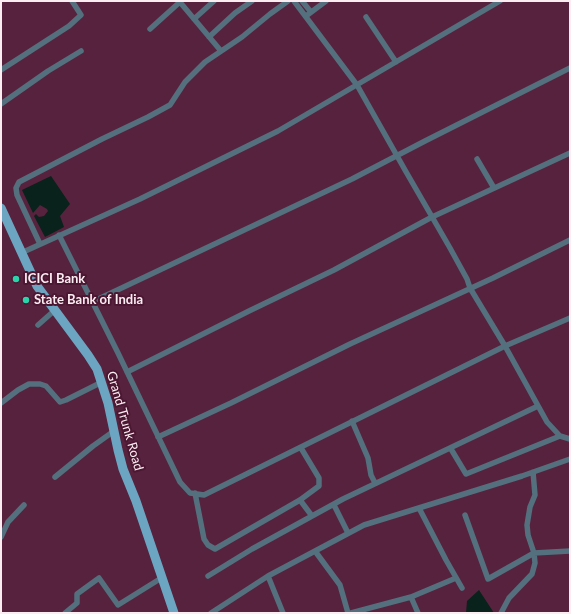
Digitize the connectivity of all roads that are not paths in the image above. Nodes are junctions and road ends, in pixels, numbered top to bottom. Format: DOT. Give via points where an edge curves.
graph roads {
  1 [pos="72,1"];
  2 [pos="180,1"];
  3 [pos="214,1"];
  4 [pos="252,1"];
  5 [pos="294,1"];
  6 [pos="302,1"];
  7 [pos="326,1"];
  8 [pos="500,1"];
  9 [pos="284,2"];
  10 [pos="308,14"];
  11 [pos="366,17"];
  12 [pos="194,19"];
  13 [pos="150,29"];
  14 [pos="209,37"];
  15 [pos="81,51"];
  16 [pos="222,51"];
  17 [pos="396,62"];
  18 [pos="570,68"];
  19 [pos="1,70"];
  20 [pos="357,85"];
  21 [pos="1,104"];
  22 [pos="570,153"];
  23 [pos="397,156"];
  24 [pos="477,159"];
  25 [pos="494,188"];
  26 [pos="1,208"];
  27 [pos="432,217"];
  28 [pos="59,235"];
  29 [pos="570,240"];
  30 [pos="40,244"];
  31 [pos="21,253"];
  32 [pos="470,288"];
  33 [pos="92,302"];
  34 [pos="55,310"];
  35 [pos="570,318"];
  36 [pos="38,325"];
  37 [pos="505,346"];
  38 [pos="127,372"];
  39 [pos="102,382"];
  40 [pos="1,403"];
  41 [pos="538,406"];
  42 [pos="352,421"];
  43 [pos="114,431"];
  44 [pos="560,436"];
  45 [pos="158,437"];
  46 [pos="570,439"];
  47 [pos="301,448"];
  48 [pos="451,449"];
  49 [pos="570,459"];
  50 [pos="533,472"];
  51 [pos="56,477"];
  52 [pos="375,483"];
  53 [pos="195,493"];
  54 [pos="300,500"];
  55 [pos="334,504"];
  56 [pos="24,505"];
  57 [pos="420,508"];
  58 [pos="465,515"];
  59 [pos="312,516"];
  60 [pos="348,533"];
  61 [pos="1,537"];
  62 [pos="315,551"];
  63 [pos="570,551"];
  64 [pos="534,553"];
  65 [pos="208,576"];
  66 [pos="268,576"];
  67 [pos="163,577"];
  68 [pos="456,578"];
  69 [pos="462,588"];
  70 [pos="411,597"];
  71 [pos="65,613"];
  72 [pos="174,613"];
  73 [pos="211,613"];
  74 [pos="283,613"];
  75 [pos="348,613"];
  76 [pos="352,613"];
  77 [pos="418,613"];
  78 [pos="502,613"];
  1 -- 19 [label="street" via="81,15 69,26"];
  2 -- 12 [label="street"];
  2 -- 13 [label="street"];
  3 -- 12 [label="street"];
  4 -- 14 [label="street"];
  5 -- 10 [label="street"];
  6 -- 10 [label="street"];
  7 -- 10 [label="street"];
  8 -- 17 [label="street"];
  9 -- 16 [label="street"];
  10 -- 20 [label="street"];
  11 -- 17 [label="street"];
  12 -- 14 [label="street"];
  14 -- 16 [label="street"];
  15 -- 21 [label="street"];
  16 -- 30 [label="street" via="185,82 170,105 19,182 16,188 17,195"];
  17 -- 20 [label="street"];
  18 -- 23 [label="street"];
  20 -- 23 [label="street"];
  20 -- 28 [label="street" via="278,131 140,199"];
  22 -- 25 [label="street"];
  23 -- 27 [label="street"];
  23 -- 33 [label="street"];
  24 -- 25 [label="street"];
  25 -- 27 [label="street"];
  26 -- 31 [label="main road, Grand Trunk Road"];
  27 -- 32 [label="street"];
  27 -- 38 [label="street" via="334,270"];
  28 -- 30 [label="street"];
  28 -- 33 [label="street"];
  29 -- 32 [label="street"];
  30 -- 31 [label="street"];
  31 -- 34 [label="main road, Grand Trunk Road" via="37,286"];
  32 -- 37 [label="street"];
  32 -- 45 [label="street"];
  33 -- 38 [label="street"];
  34 -- 36 [label="street"];
  34 -- 39 [label="main road, Grand Trunk Road" via="88,354"];
  35 -- 37 [label="street"];
  37 -- 41 [label="street"];
  37 -- 42 [label="street"];
  38 -- 45 [label="street"];
  39 -- 40 [label="street" via="60,402 46,386 29,384"];
  39 -- 43 [label="main road, Grand Trunk Road"];
  41 -- 44 [label="street" via="547,422"];
  41 -- 48 [label="street"];
  42 -- 47 [label="street"];
  42 -- 52 [label="street" via="368,458"];
  43 -- 51 [label="street"];
  43 -- 67 [label="main road, Grand Trunk Road" via="123,470"];
  44 -- 46 [label="street"];
  44 -- 48 [label="street" via="466,474"];
  45 -- 53 [label="street" via="180,482 190,492"];
  47 -- 53 [label="street" via="204,495"];
  47 -- 54 [label="street" via="318,478 319,486"];
  48 -- 52 [label="street"];
  49 -- 50 [label="street"];
  50 -- 57 [label="street"];
  50 -- 64 [label="street" via="535,495 527,525"];
  52 -- 55 [label="street"];
  53 -- 54 [label="street" via="204,540 215,548"];
  54 -- 59 [label="street"];
  55 -- 59 [label="street"];
  55 -- 60 [label="street"];
  56 -- 61 [label="street" via="8,522"];
  57 -- 60 [label="street" via="364,525"];
  57 -- 68 [label="street"];
  58 -- 64 [label="street" via="488,578"];
  59 -- 65 [label="street"];
  60 -- 62 [label="street"];
  62 -- 66 [label="street"];
  62 -- 75 [label="street" via="340,585"];
  63 -- 64 [label="street"];
  64 -- 78 [label="street" via="532,574 509,598"];
  66 -- 73 [label="street"];
  66 -- 74 [label="street"];
  67 -- 71 [label="street" via="118,606 99,578 76,594 77,603"];
  67 -- 72 [label="main road, Grand Trunk Road"];
  68 -- 69 [label="street"];
  68 -- 70 [label="street"];
  70 -- 76 [label="street"];
  70 -- 77 [label="street"];
}
